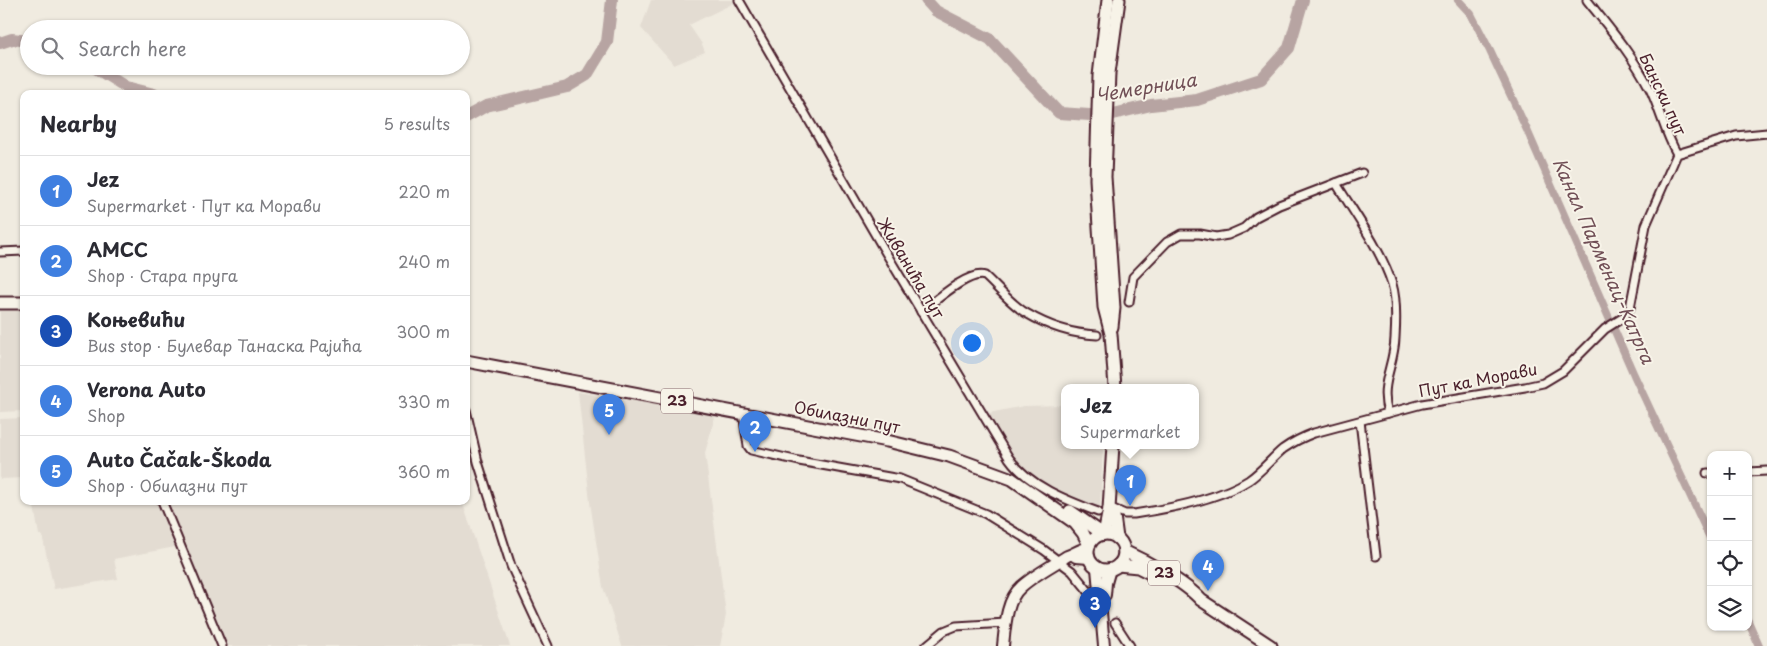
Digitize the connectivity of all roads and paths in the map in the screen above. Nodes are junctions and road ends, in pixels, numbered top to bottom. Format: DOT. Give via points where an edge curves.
graph roads {
  1 [pos="739,0"];
  2 [pos="1108,0"];
  3 [pos="1119,0"];
  4 [pos="1587,0"];
  5 [pos="1104,74"];
  6 [pos="1767,133"];
  7 [pos="1677,154"];
  8 [pos="1362,173"];
  9 [pos="1336,183"];
  10 [pos="20,251"];
  11 [pos="0,252"];
  12 [pos="1129,302"];
  13 [pos="0,303"];
  14 [pos="20,303"];
  15 [pos="921,312"];
  16 [pos="1097,335"];
  17 [pos="470,362"];
  18 [pos="1116,384"];
  19 [pos="743,413"];
  20 [pos="1388,413"];
  21 [pos="1360,421"];
  22 [pos="470,427"];
  23 [pos="1113,449"];
  24 [pos="1767,471"];
  25 [pos="1752,472"];
  26 [pos="1018,478"];
  27 [pos="164,505"];
  28 [pos="1106,511"];
  29 [pos="1134,514"];
  30 [pos="1082,519"];
  31 [pos="1103,534"];
  32 [pos="1116,538"];
  33 [pos="1124,551"];
  34 [pos="1091,555"];
  35 [pos="1376,556"];
  36 [pos="1059,561"];
  37 [pos="1114,567"];
  38 [pos="1200,600"];
  39 [pos="1103,607"];
  40 [pos="1006,622"];
  41 [pos="1115,623"];
  42 [pos="222,646"];
  43 [pos="548,646"];
  44 [pos="926,646"];
  45 [pos="1002,646"];
  46 [pos="1104,646"];
  47 [pos="1109,646"];
  48 [pos="1130,646"];
  49 [pos="1271,646"];
  1 -- 15 [label="street, Живанића пут"];
  2 -- 5 [label="main road"];
  3 -- 5 [label="main road"];
  4 -- 7 [label="street, Бански пут" via="1631,55"];
  5 -- 18 [label="main road" via="1100,178 1104,307 1111,334"];
  6 -- 7 [label="street" via="1736,136"];
  7 -- 20 [label="street, Пут ка Морави" via="1646,225 1630,308 1624,317 1562,371 1543,383"];
  8 -- 9 [label="street"];
  9 -- 12 [label="street" via="1279,205 1228,235 1181,234 1167,242 1133,277"];
  9 -- 20 [label="street" via="1393,286 1396,336 1385,385"];
  10 -- 11 [label="street"];
  13 -- 14 [label="main road"];
  15 -- 16 [label="street" via="960,283 980,274 1025,312 1059,329"];
  15 -- 26 [label="street, Живанића пут" via="1014,466"];
  17 -- 19 [label="main road, Обилазни пут / 23"];
  19 -- 26 [label="main road, Обилазни пут / 23" via="930,451"];
  19 -- 36 [label="street" via="748,446 752,450 800,462 900,479 986,514"];
  20 -- 21 [label="street, Пут ка Морави"];
  21 -- 29 [label="street, Пут ка Морави" via="1300,438 1246,482 1205,500"];
  21 -- 35 [label="street"];
  22 -- 43 [label="street" via="511,566"];
  23 -- 28 [label="main road"];
  24 -- 25 [label="street"];
  26 -- 28 [label="street, Живанића пут"];
  26 -- 30 [label="main road, 23"];
  26 -- 34 [label="main road, 23" via="1075,523 1083,532"];
  27 -- 42 [label="street"];
  28 -- 29 [label="street, Живанића пут"];
  28 -- 30 [label="main road" via="1095,518"];
  28 -- 31 [label="main road"];
  28 -- 32 [label="main road" via="1114,516"];
  30 -- 31 [label="main road, 23"];
  31 -- 32 [label="main road, 23"];
  31 -- 34 [label="main road" via="1094,538"];
  32 -- 33 [label="main road"];
  33 -- 37 [label="main road" via="1122,560"];
  33 -- 38 [label="main road, 23" via="1148,563"];
  34 -- 36 [label="main road" via="1077,551"];
  34 -- 37 [label="main road, 23" via="1102,570"];
  34 -- 39 [label="main road"];
  36 -- 39 [label="street"];
  36 -- 40 [label="main road" via="1021,587 1013,598"];
  37 -- 38 [label="main road, 23" via="1140,568"];
  37 -- 39 [label="main road"];
  38 -- 49 [label="main road, 23"];
  39 -- 46 [label="main road"];
  39 -- 47 [label="main road"];
  40 -- 44 [label="street" via="956,626"];
  40 -- 45 [label="main road"];
  41 -- 48 [label="street"];
}
